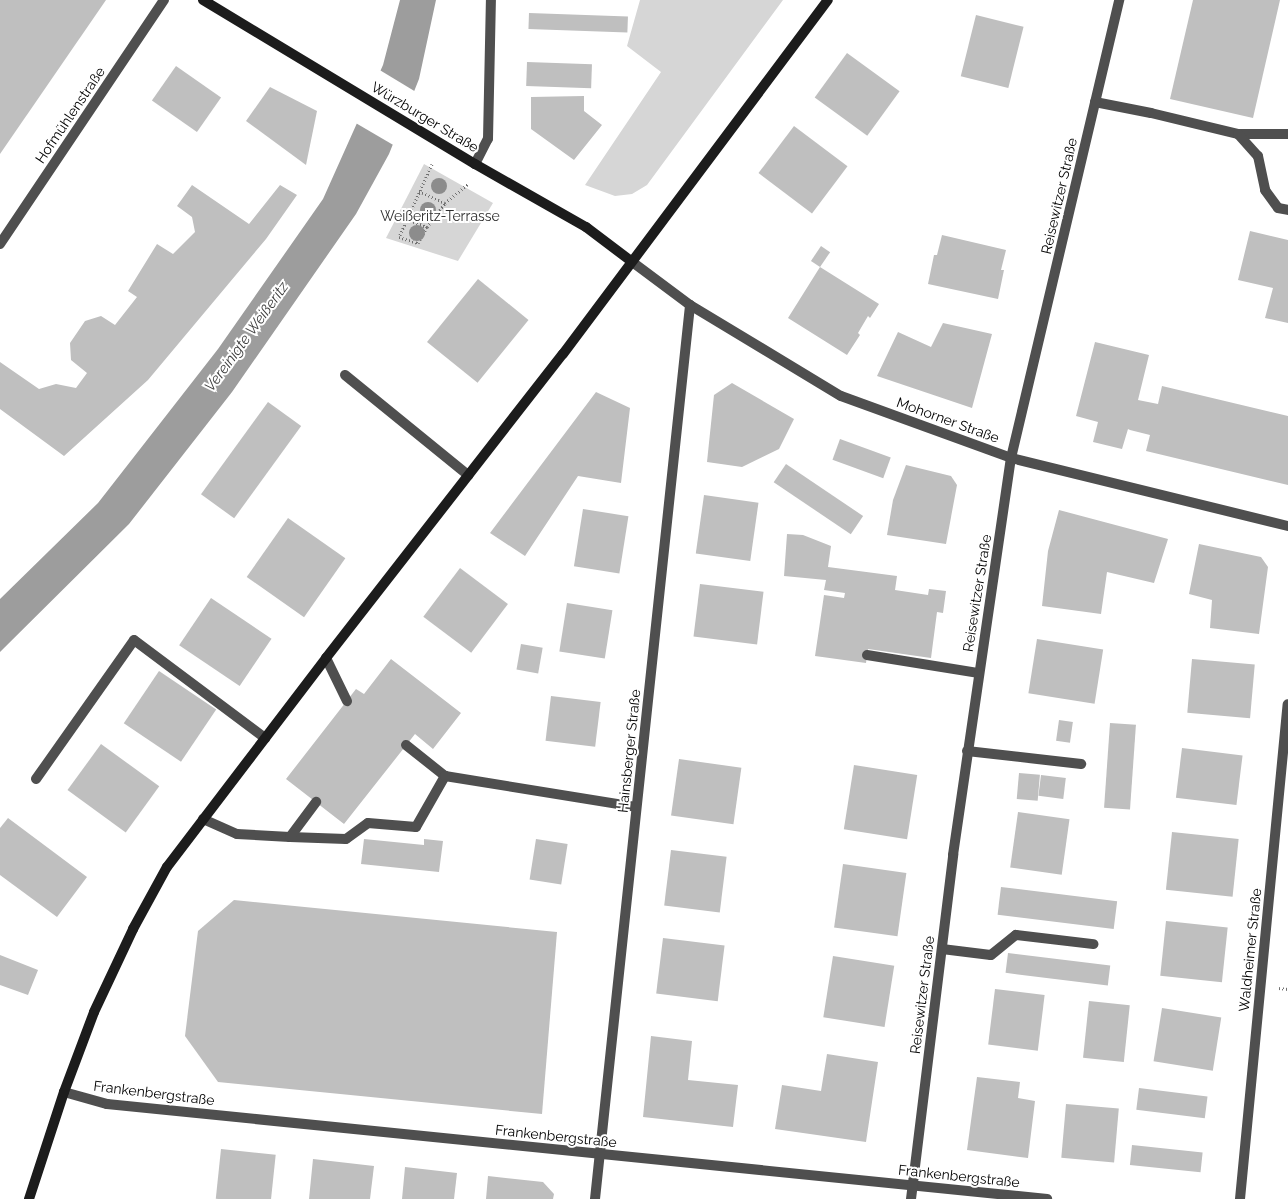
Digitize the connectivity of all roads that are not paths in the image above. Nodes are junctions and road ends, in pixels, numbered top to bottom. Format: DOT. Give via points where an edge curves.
graph roads {
  1 [pos="164,0"];
  2 [pos="202,0"];
  3 [pos="491,0"];
  4 [pos="828,0"];
  5 [pos="1119,0"];
  6 [pos="1095,102"];
  7 [pos="1287,130"];
  8 [pos="1238,134"];
  9 [pos="475,164"];
  10 [pos="1288,210"];
  11 [pos="0,244"];
  12 [pos="631,262"];
  13 [pos="690,305"];
  14 [pos="345,375"];
  15 [pos="1012,458"];
  16 [pos="468,475"];
  17 [pos="1288,526"];
  18 [pos="867,655"];
  19 [pos="326,658"];
  20 [pos="978,674"];
  21 [pos="347,700"];
  22 [pos="1288,704"];
  23 [pos="265,738"];
  24 [pos="406,745"];
  25 [pos="968,751"];
  26 [pos="1081,764"];
  27 [pos="445,776"];
  28 [pos="36,779"];
  29 [pos="316,802"];
  30 [pos="636,807"];
  31 [pos="203,819"];
  32 [pos="290,837"];
  33 [pos="1093,944"];
  34 [pos="942,949"];
  35 [pos="64,1092"];
  36 [pos="600,1154"];
  37 [pos="912,1186"];
  38 [pos="29,1199"];
  39 [pos="595,1199"];
  40 [pos="911,1199"];
  41 [pos="1047,1199"];
  42 [pos="1240,1199"];
  1 -- 11 [label="street, Hofmühlenstraße"];
  2 -- 9 [label="main road, Würzburger Straße"];
  3 -- 9 [label="street" via="488,139"];
  4 -- 12 [label="main road"];
  5 -- 6 [label="street, Reisewitzer Straße"];
  6 -- 8 [label="street"];
  6 -- 15 [label="street, Reisewitzer Straße"];
  7 -- 8 [label="street"];
  8 -- 10 [label="street" via="1258,156 1265,190 1278,208"];
  9 -- 12 [label="main road, Würzburger Straße" via="586,227"];
  12 -- 13 [label="street, Mohorner Straße"];
  12 -- 16 [label="main road"];
  13 -- 15 [label="street, Mohorner Straße" via="842,396"];
  13 -- 30 [label="street, Hainsberger Straße"];
  14 -- 16 [label="street"];
  15 -- 17 [label="street, Mohorner Straße"];
  15 -- 20 [label="street, Reisewitzer Straße"];
  16 -- 19 [label="main road"];
  18 -- 20 [label="street"];
  19 -- 21 [label="street"];
  19 -- 23 [label="main road"];
  20 -- 25 [label="street, Reisewitzer Straße"];
  22 -- 42 [label="street, Waldheimer Straße"];
  23 -- 28 [label="street" via="134,640"];
  23 -- 31 [label="main road"];
  24 -- 27 [label="street"];
  25 -- 26 [label="street"];
  25 -- 34 [label="street, Reisewitzer Straße"];
  27 -- 30 [label="street"];
  27 -- 32 [label="street" via="416,827 368,823 346,839"];
  29 -- 32 [label="street"];
  30 -- 36 [label="street, Hainsberger Straße"];
  31 -- 32 [label="street" via="237,834"];
  31 -- 35 [label="main road" via="168,867 132,929 94,1012"];
  33 -- 34 [label="street" via="1016,935 991,955"];
  34 -- 37 [label="street, Reisewitzer Straße"];
  35 -- 36 [label="street, Frankenbergstraße" via="107,1104"];
  35 -- 38 [label="main road"];
  36 -- 37 [label="street, Frankenbergstraße"];
  36 -- 39 [label="street, Hainsberger Straße"];
  37 -- 40 [label="street, Reisewitzer Straße"];
  37 -- 41 [label="street, Frankenbergstraße"];
}
